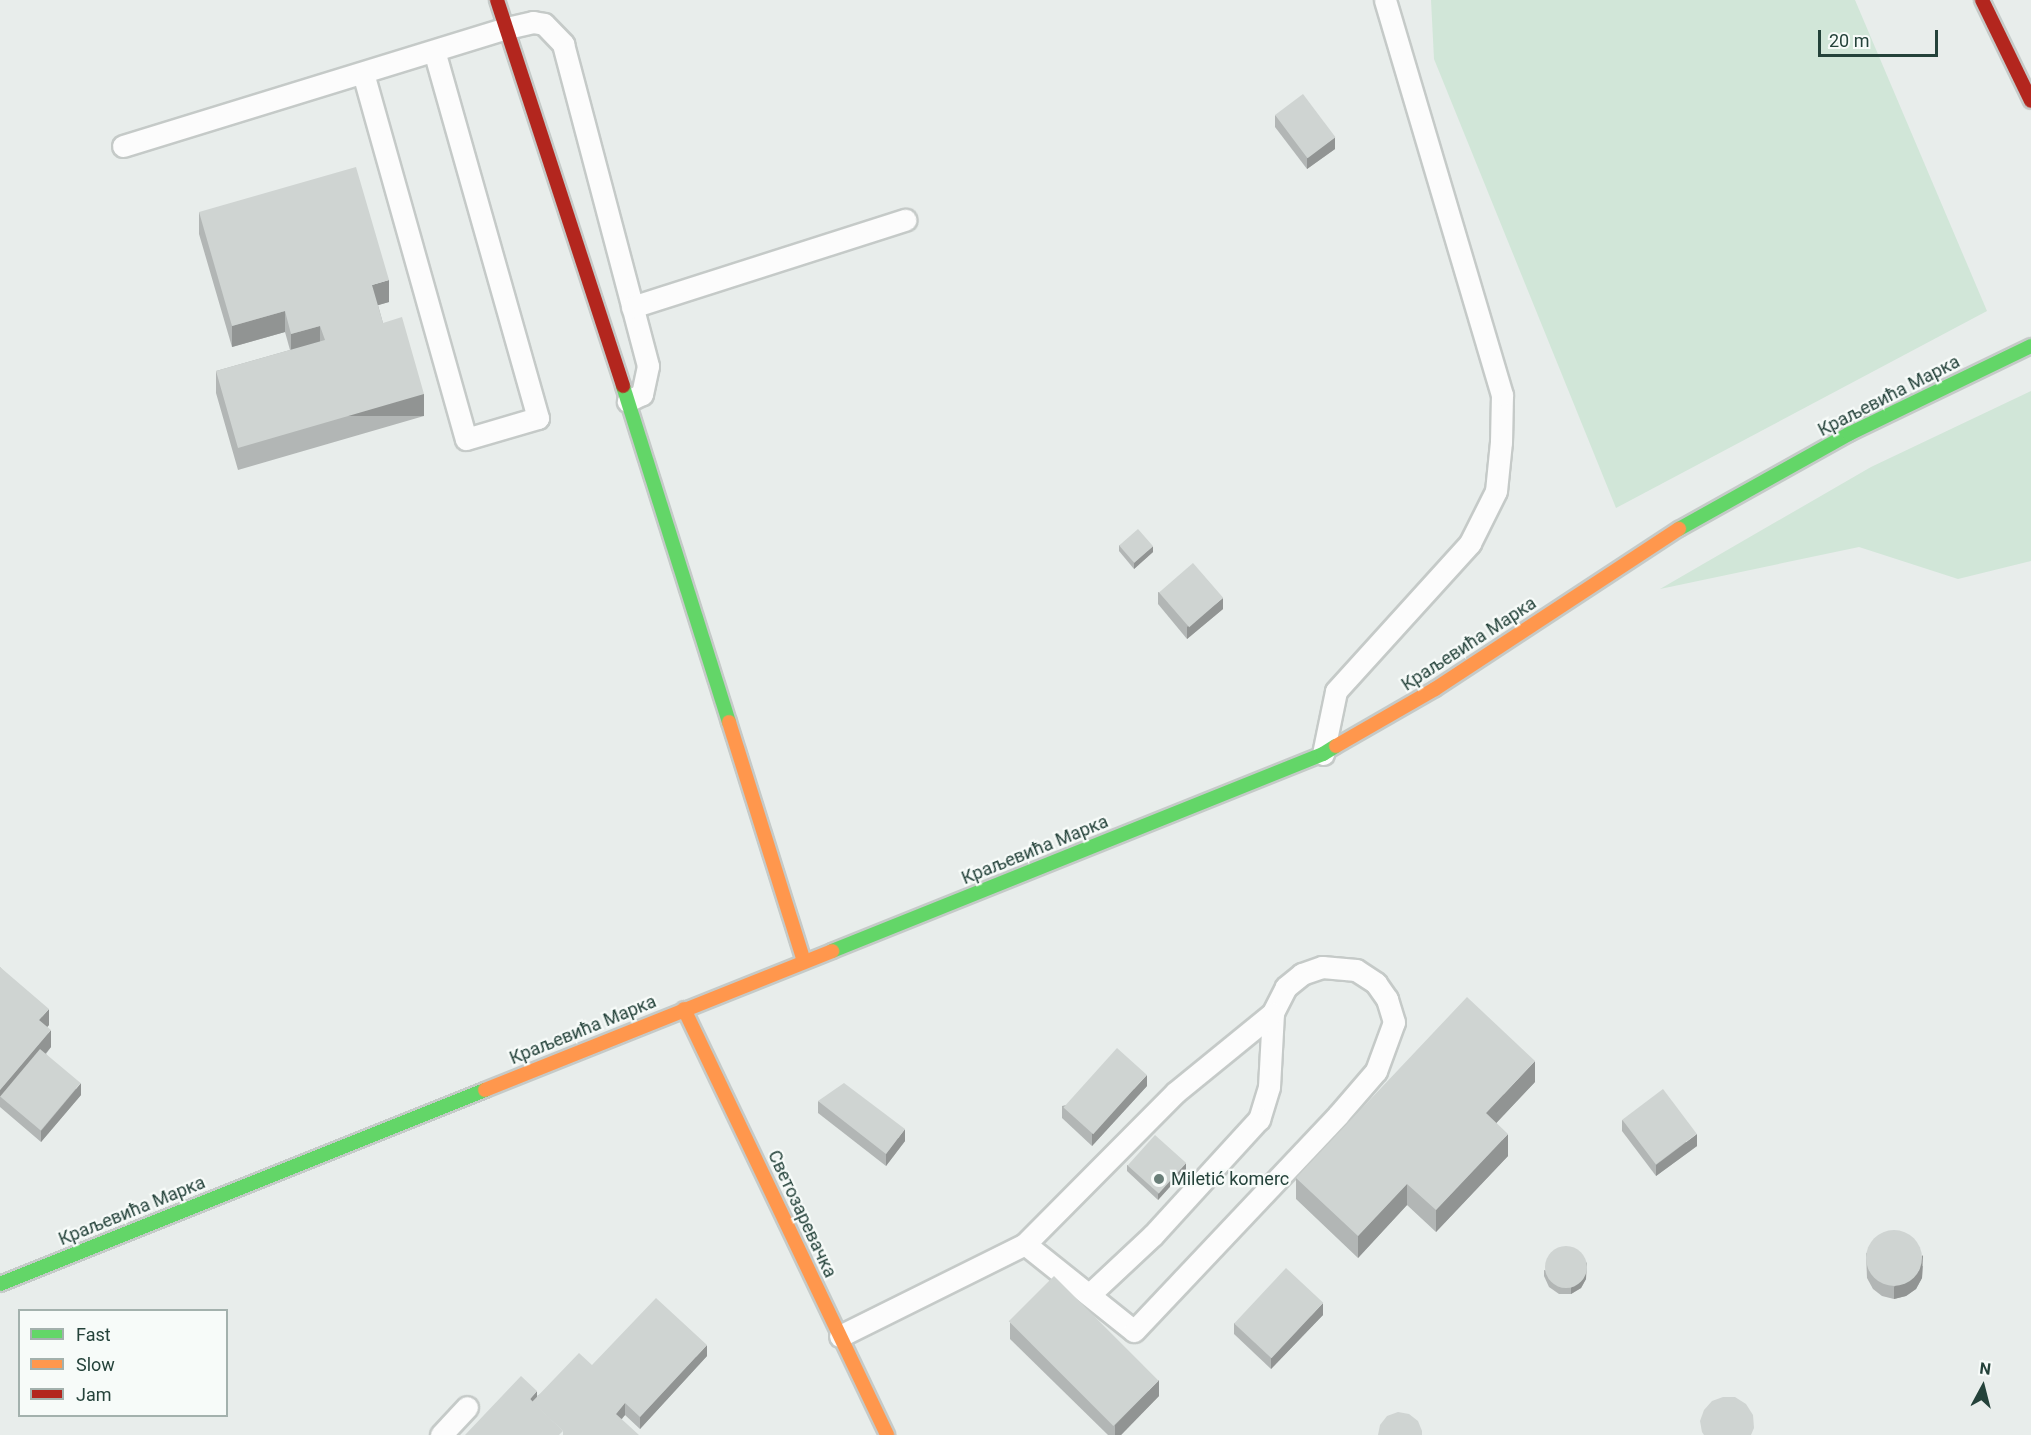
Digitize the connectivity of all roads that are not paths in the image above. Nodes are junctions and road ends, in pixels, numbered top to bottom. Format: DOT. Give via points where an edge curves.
graph roads {
  1 [pos="497,0"];
  2 [pos="1385,0"];
  3 [pos="1982,0"];
  4 [pos="507,28"];
  5 [pos="434,51"];
  6 [pos="363,73"];
  7 [pos="2031,102"];
  8 [pos="123,146"];
  9 [pos="905,219"];
  10 [pos="632,307"];
  11 [pos="2031,346"];
  12 [pos="628,401"];
  13 [pos="1323,754"];
  14 [pos="804,961"];
  15 [pos="684,1009"];
  16 [pos="1273,1013"];
  17 [pos="1025,1244"];
  18 [pos="0,1284"];
  19 [pos="1090,1294"];
  20 [pos="840,1336"];
  21 [pos="467,1407"];
  22 [pos="441,1435"];
  23 [pos="887,1435"];
  1 -- 4 [label="main road"];
  2 -- 13 [label="lane" via="1502,395 1501,442 1496,491 1470,543 1336,691"];
  3 -- 7 [label="main road"];
  4 -- 5 [label="lane"];
  4 -- 10 [label="lane" via="532,22 544,24 563,44"];
  4 -- 12 [label="main road"];
  5 -- 6 [label="lane"];
  5 -- 6 [label="lane" via="538,418 466,439"];
  6 -- 8 [label="lane"];
  9 -- 10 [label="lane"];
  10 -- 12 [label="lane" via="648,366 642,394"];
  11 -- 13 [label="main road, Краљевића Марка" via="1849,434 1694,519 1435,689"];
  12 -- 14 [label="main road"];
  13 -- 14 [label="main road, Краљевића Марка"];
  14 -- 15 [label="main road, Краљевића Марка"];
  15 -- 18 [label="main road, Краљевића Марка"];
  15 -- 20 [label="main road, Светозаревачка"];
  16 -- 17 [label="lane" via="1176,1092"];
  16 -- 19 [label="lane" via="1269,1087 1259,1119 1153,1235"];
  16 -- 19 [label="lane" via="1286,987 1302,974 1322,967 1356,970 1376,983 1387,999 1394,1022 1376,1071 1134,1331"];
  17 -- 19 [label="lane"];
  17 -- 20 [label="lane"];
  20 -- 23 [label="main road, Светозаревачка"];
  21 -- 22 [label="lane"];
}
